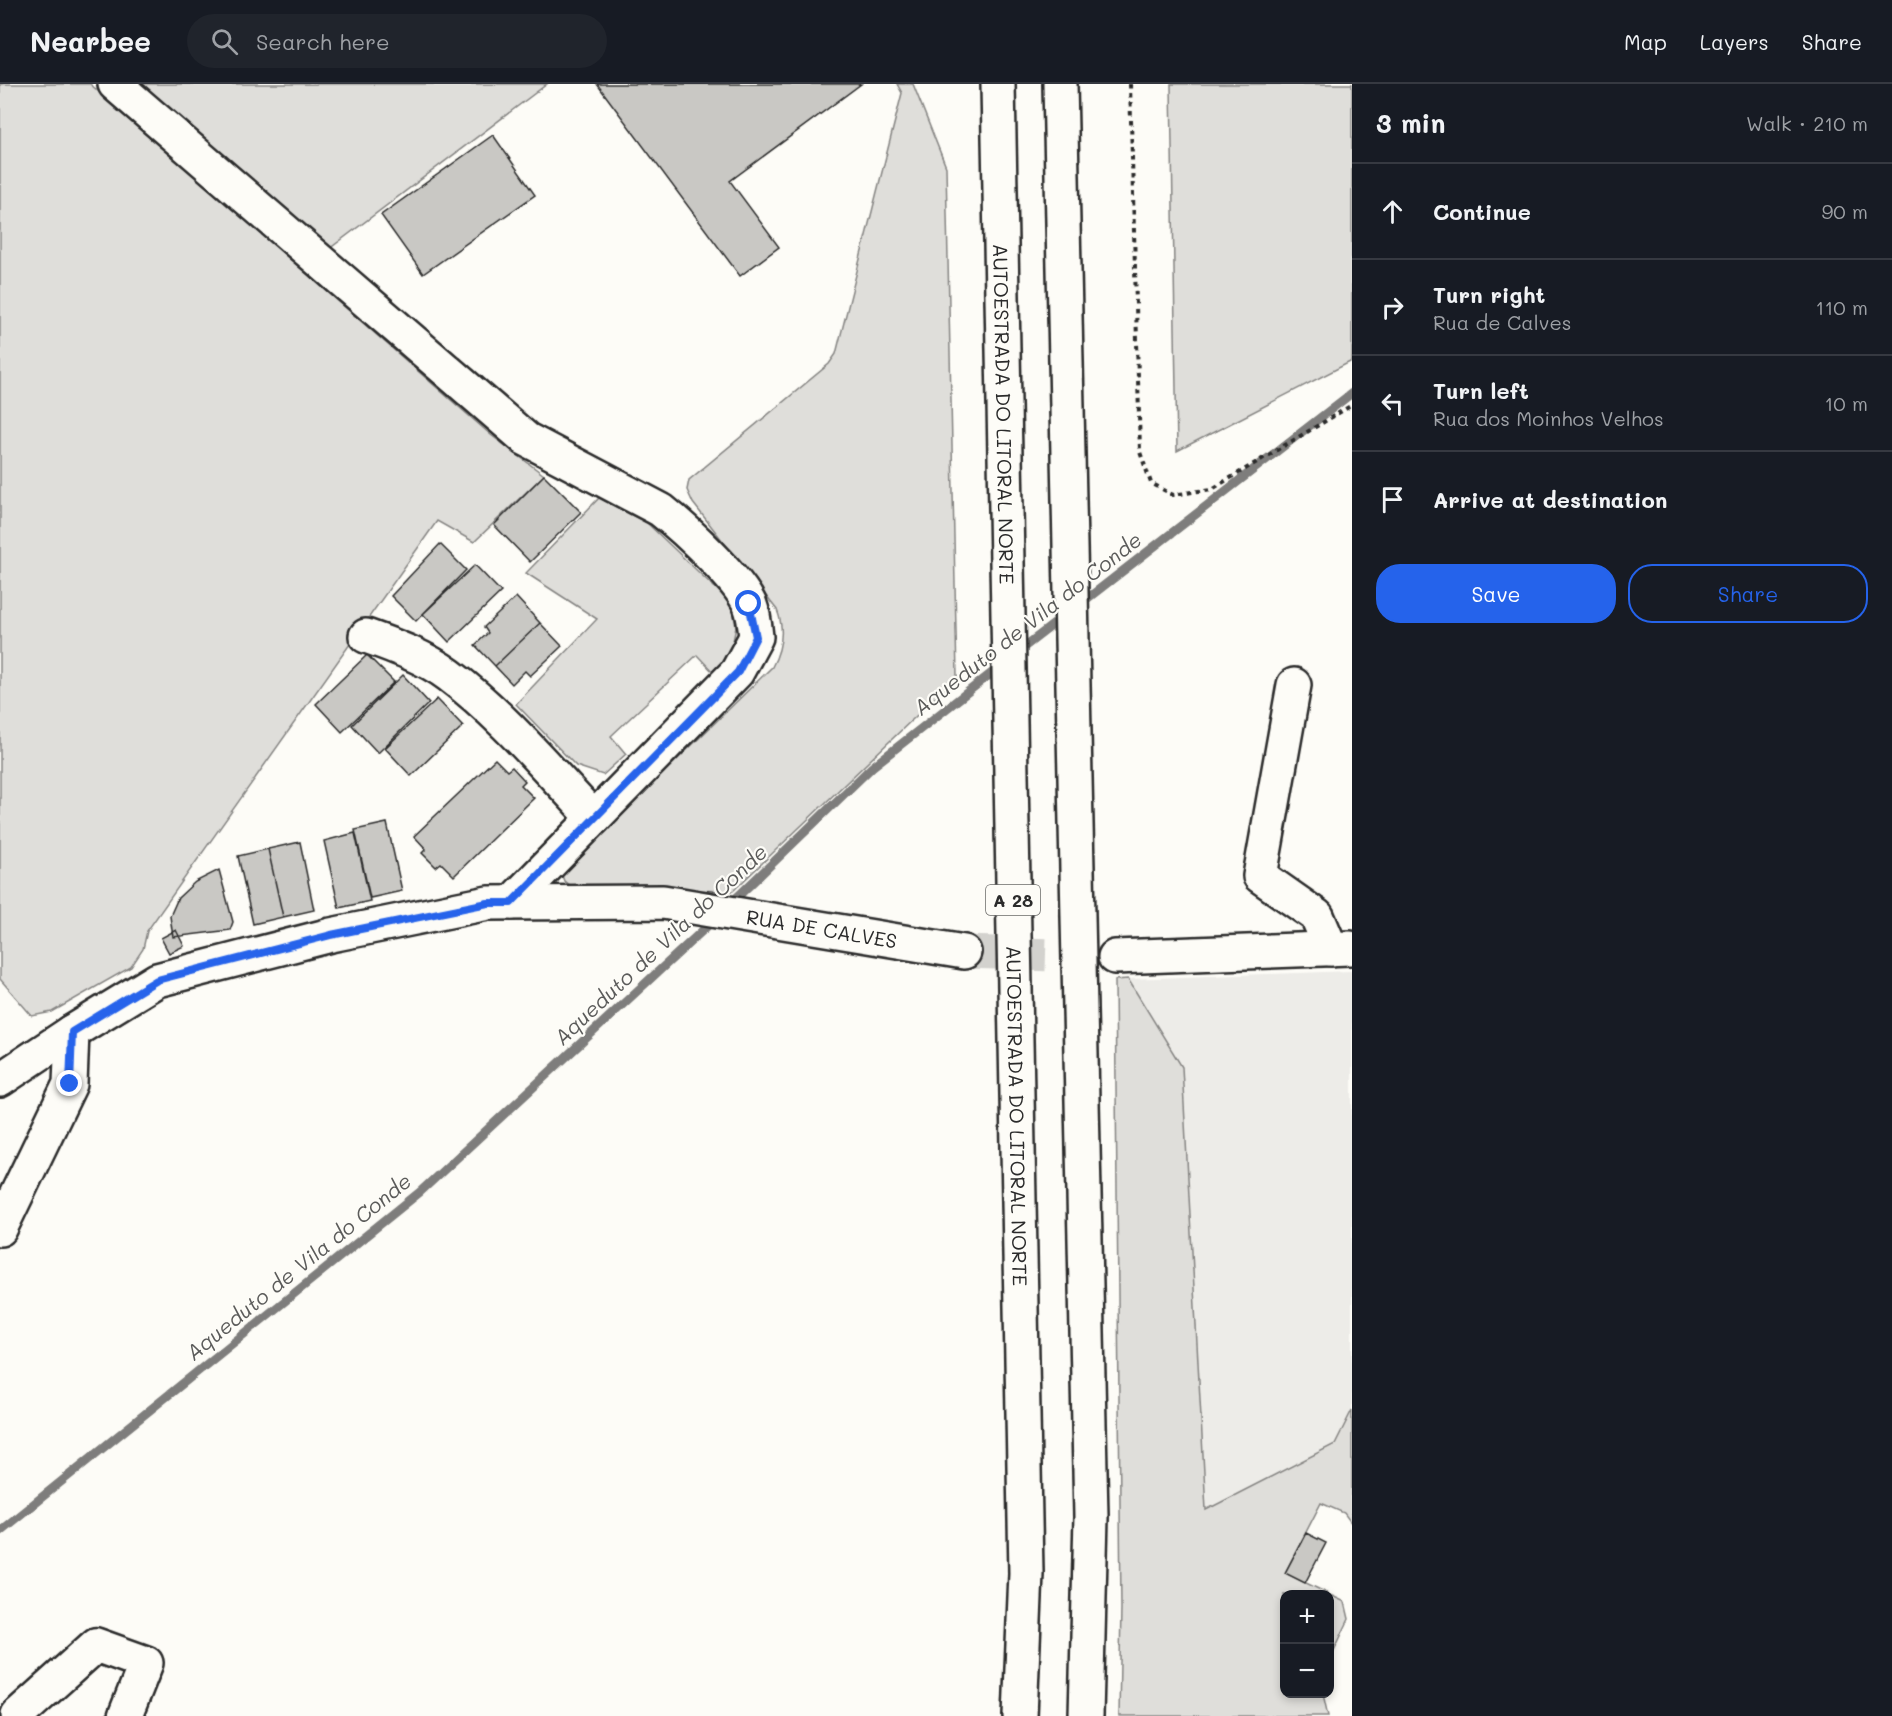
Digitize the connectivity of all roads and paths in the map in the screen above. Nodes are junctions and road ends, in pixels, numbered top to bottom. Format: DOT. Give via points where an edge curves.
graph roads {
  1 [pos="115,84"];
  2 [pos="998,84"];
  3 [pos="1060,84"];
  4 [pos="1130,84"];
  5 [pos="1352,405"];
  6 [pos="366,636"];
  7 [pos="1294,685"];
  8 [pos="594,819"];
  9 [pos="511,903"];
  10 [pos="1341,948"];
  11 [pos="964,952"];
  12 [pos="1115,957"];
  13 [pos="72,1032"];
  14 [pos="0,1080"];
  15 [pos="0,1229"];
  16 [pos="13,1714"];
  17 [pos="125,1716"];
  18 [pos="1020,1716"];
  19 [pos="1086,1716"];
  1 -- 8 [label="main road" via="526,439 661,510 741,590 749,604 756,637 738,672"];
  2 -- 18 [label="main road, AUTOESTRADA DO LITORAL NORTE / A 28" via="1026,1573"];
  3 -- 19 [label="main road" via="1091,1505"];
  4 -- 5 [label="path" via="1140,452 1151,483 1173,495 1212,489"];
  6 -- 8 [label="main road" via="393,645 448,674 480,700"];
  7 -- 10 [label="main road" via="1260,876 1317,916"];
  8 -- 9 [label="main road"];
  9 -- 11 [label="main road, RUA DE CALVES" via="663,902"];
  9 -- 13 [label="main road, RUA DE CALVES" via="488,903 331,935 157,980"];
  10 -- 12 [label="main road"];
  13 -- 14 [label="main road, RUA DE CALVES"];
  13 -- 15 [label="main road" via="70,1084"];
  16 -- 17 [label="main road" via="96,1645 146,1663"];
}
